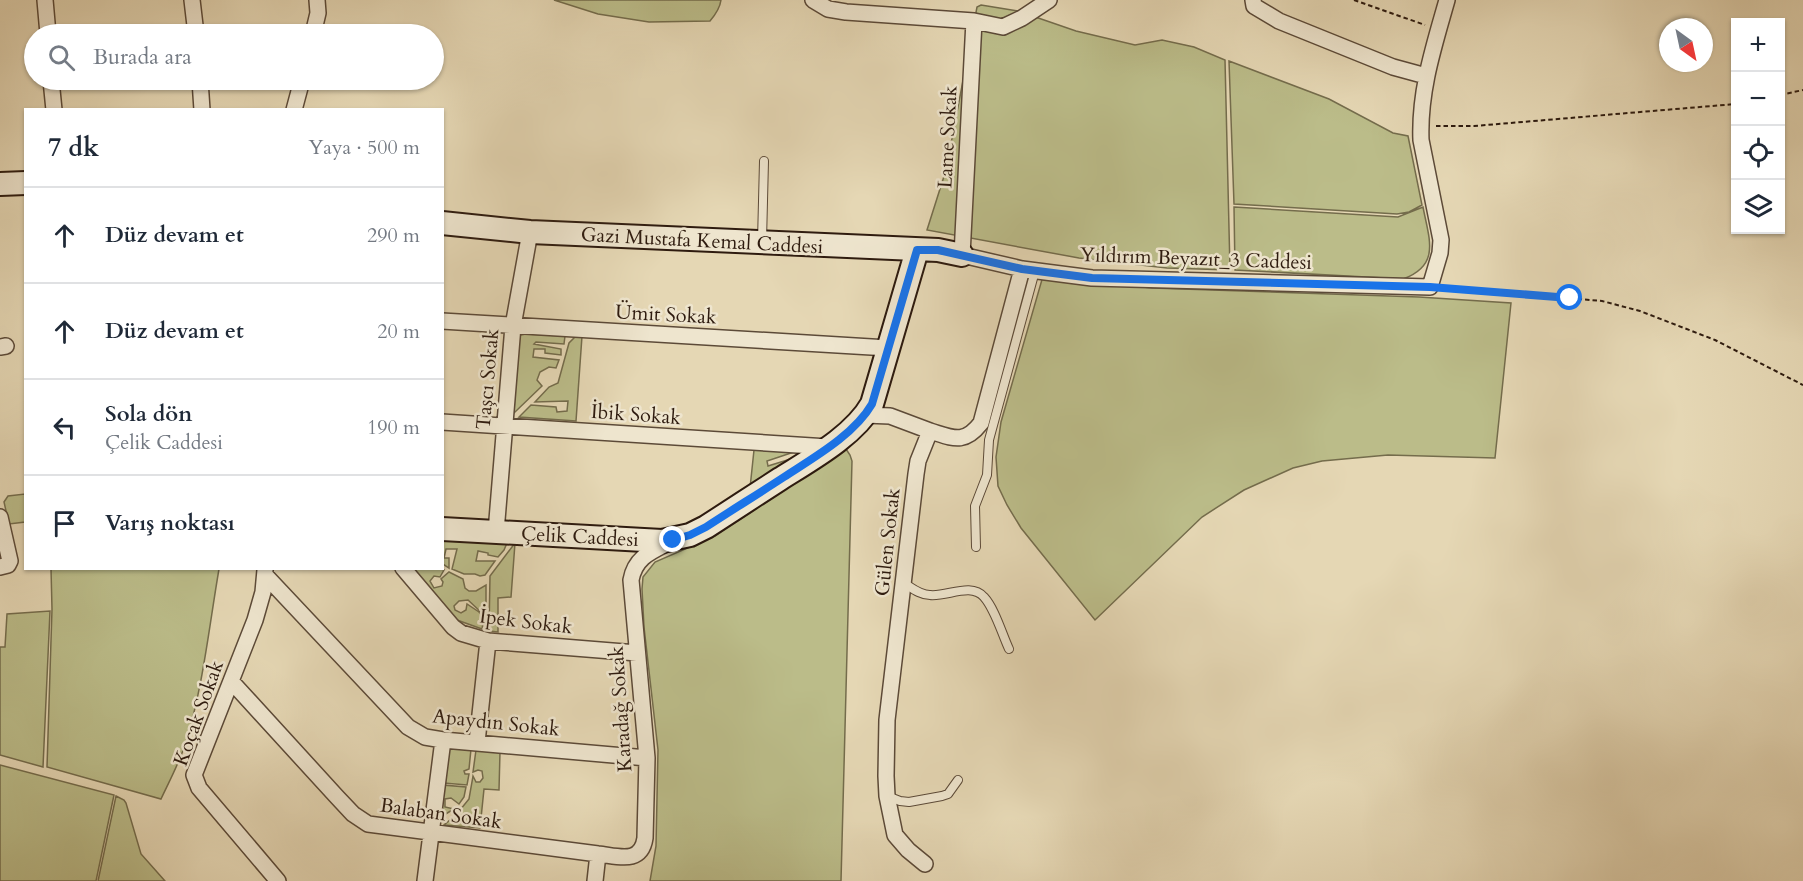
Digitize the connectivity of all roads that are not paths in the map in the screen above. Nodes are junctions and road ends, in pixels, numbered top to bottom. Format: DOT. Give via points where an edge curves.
graph roads {
  1 [pos="45,0"];
  2 [pos="192,0"];
  3 [pos="317,0"];
  4 [pos="813,0"];
  5 [pos="1049,0"];
  6 [pos="1253,0"];
  7 [pos="1448,0"];
  8 [pos="974,21"];
  9 [pos="47,24"];
  10 [pos="195,24"];
  11 [pos="315,24"];
  12 [pos="1426,76"];
  13 [pos="52,90"];
  14 [pos="201,90"];
  15 [pos="299,90"];
  16 [pos="54,108"];
  17 [pos="202,108"];
  18 [pos="295,108"];
  19 [pos="764,161"];
  20 [pos="24,183"];
  21 [pos="0,184"];
  22 [pos="444,223"];
  23 [pos="530,232"];
  24 [pos="762,242"];
  25 [pos="917,250"];
  26 [pos="962,255"];
  27 [pos="1028,270"];
  28 [pos="444,321"];
  29 [pos="513,326"];
  30 [pos="888,348"];
  31 [pos="865,415"];
  32 [pos="444,422"];
  33 [pos="504,426"];
  34 [pos="930,431"];
  35 [pos="828,447"];
  36 [pos="0,516"];
  37 [pos="444,528"];
  38 [pos="496,532"];
  39 [pos="673,540"];
  40 [pos="976,547"];
  41 [pos="0,567"];
  42 [pos="405,570"];
  43 [pos="265,572"];
  44 [pos="904,583"];
  45 [pos="488,641"];
  46 [pos="1009,649"];
  47 [pos="637,653"];
  48 [pos="231,681"];
  49 [pos="443,740"];
  50 [pos="477,742"];
  51 [pos="647,758"];
  52 [pos="958,780"];
  53 [pos="887,796"];
  54 [pos="432,833"];
  55 [pos="598,854"];
  56 [pos="925,864"];
  57 [pos="278,881"];
  58 [pos="425,881"];
  59 [pos="595,881"];
  1 -- 9 [label="street"];
  2 -- 10 [label="street"];
  3 -- 11 [label="street"];
  4 -- 8 [label="street" via="828,9 846,12"];
  5 -- 8 [label="street" via="1003,27"];
  6 -- 12 [label="street" via="1254,6 1279,21 1393,67"];
  7 -- 12 [label="street"];
  8 -- 26 [label="street, Lame Sokak"];
  12 -- 27 [label="street, Yıldırım Beyazıt_3 Caddesi" via="1421,140 1441,240 1430,287 1092,278"];
  13 -- 16 [label="street"];
  14 -- 17 [label="street"];
  15 -- 18 [label="street"];
  19 -- 24 [label="lane"];
  20 -- 21 [label="street"];
  22 -- 23 [label="street, Gazi Mustafa Kemal Caddesi"];
  23 -- 24 [label="street, Gazi Mustafa Kemal Caddesi"];
  23 -- 29 [label="street, Taşcı Sokak"];
  24 -- 25 [label="street, Gazi Mustafa Kemal Caddesi"];
  25 -- 26 [label="street, Gazi Mustafa Kemal Caddesi"];
  25 -- 30 [label="street, Çelik Caddesi"];
  26 -- 27 [label="street, Yıldırım Beyazıt_3 Caddesi"];
  27 -- 34 [label="street" via="981,423 974,432 956,439"];
  27 -- 40 [label="lane" via="989,440 987,475 975,506"];
  28 -- 29 [label="street, Ümit Sokak"];
  29 -- 30 [label="street, Ümit Sokak"];
  29 -- 33 [label="street, Taşcı Sokak"];
  30 -- 31 [label="street, Çelik Caddesi" via="872,404"];
  31 -- 34 [label="street" via="890,416"];
  31 -- 35 [label="street, Çelik Caddesi"];
  32 -- 33 [label="street, İbik Sokak"];
  33 -- 35 [label="street, İbik Sokak"];
  33 -- 38 [label="street, Taşcı Sokak"];
  34 -- 44 [label="street, Gülen Sokak" via="917,468"];
  35 -- 39 [label="street, Çelik Caddesi" via="706,527"];
  36 -- 41 [label="street" via="10,561"];
  37 -- 38 [label="street, Çelik Caddesi"];
  38 -- 39 [label="street, Çelik Caddesi"];
  39 -- 47 [label="street, Karadağ Sokak" via="644,556 632,574"];
  42 -- 45 [label="street, İpek Sokak" via="453,627"];
  43 -- 48 [label="street, Koçak Sokak" via="255,620"];
  43 -- 49 [label="street, Apaydın Sokak" via="408,727 425,737"];
  44 -- 46 [label="lane" via="930,596 978,592 989,604"];
  44 -- 53 [label="street, Gülen Sokak" via="887,720"];
  45 -- 47 [label="street, İpek Sokak"];
  45 -- 50 [label="street"];
  47 -- 51 [label="street, Karadağ Sokak"];
  48 -- 54 [label="street, Balaban Sokak" via="360,819 368,824"];
  48 -- 57 [label="street, Koçak Sokak" via="195,768 195,780"];
  49 -- 50 [label="street, Apaydın Sokak"];
  49 -- 54 [label="street"];
  50 -- 51 [label="street, Apaydın Sokak"];
  51 -- 55 [label="street, Karadağ Sokak" via="644,846 635,856"];
  52 -- 53 [label="lane" via="942,796 909,802"];
  53 -- 56 [label="street, Gülen Sokak" via="895,835"];
  54 -- 55 [label="street, Balaban Sokak"];
  54 -- 58 [label="street"];
  55 -- 59 [label="street"];
}
